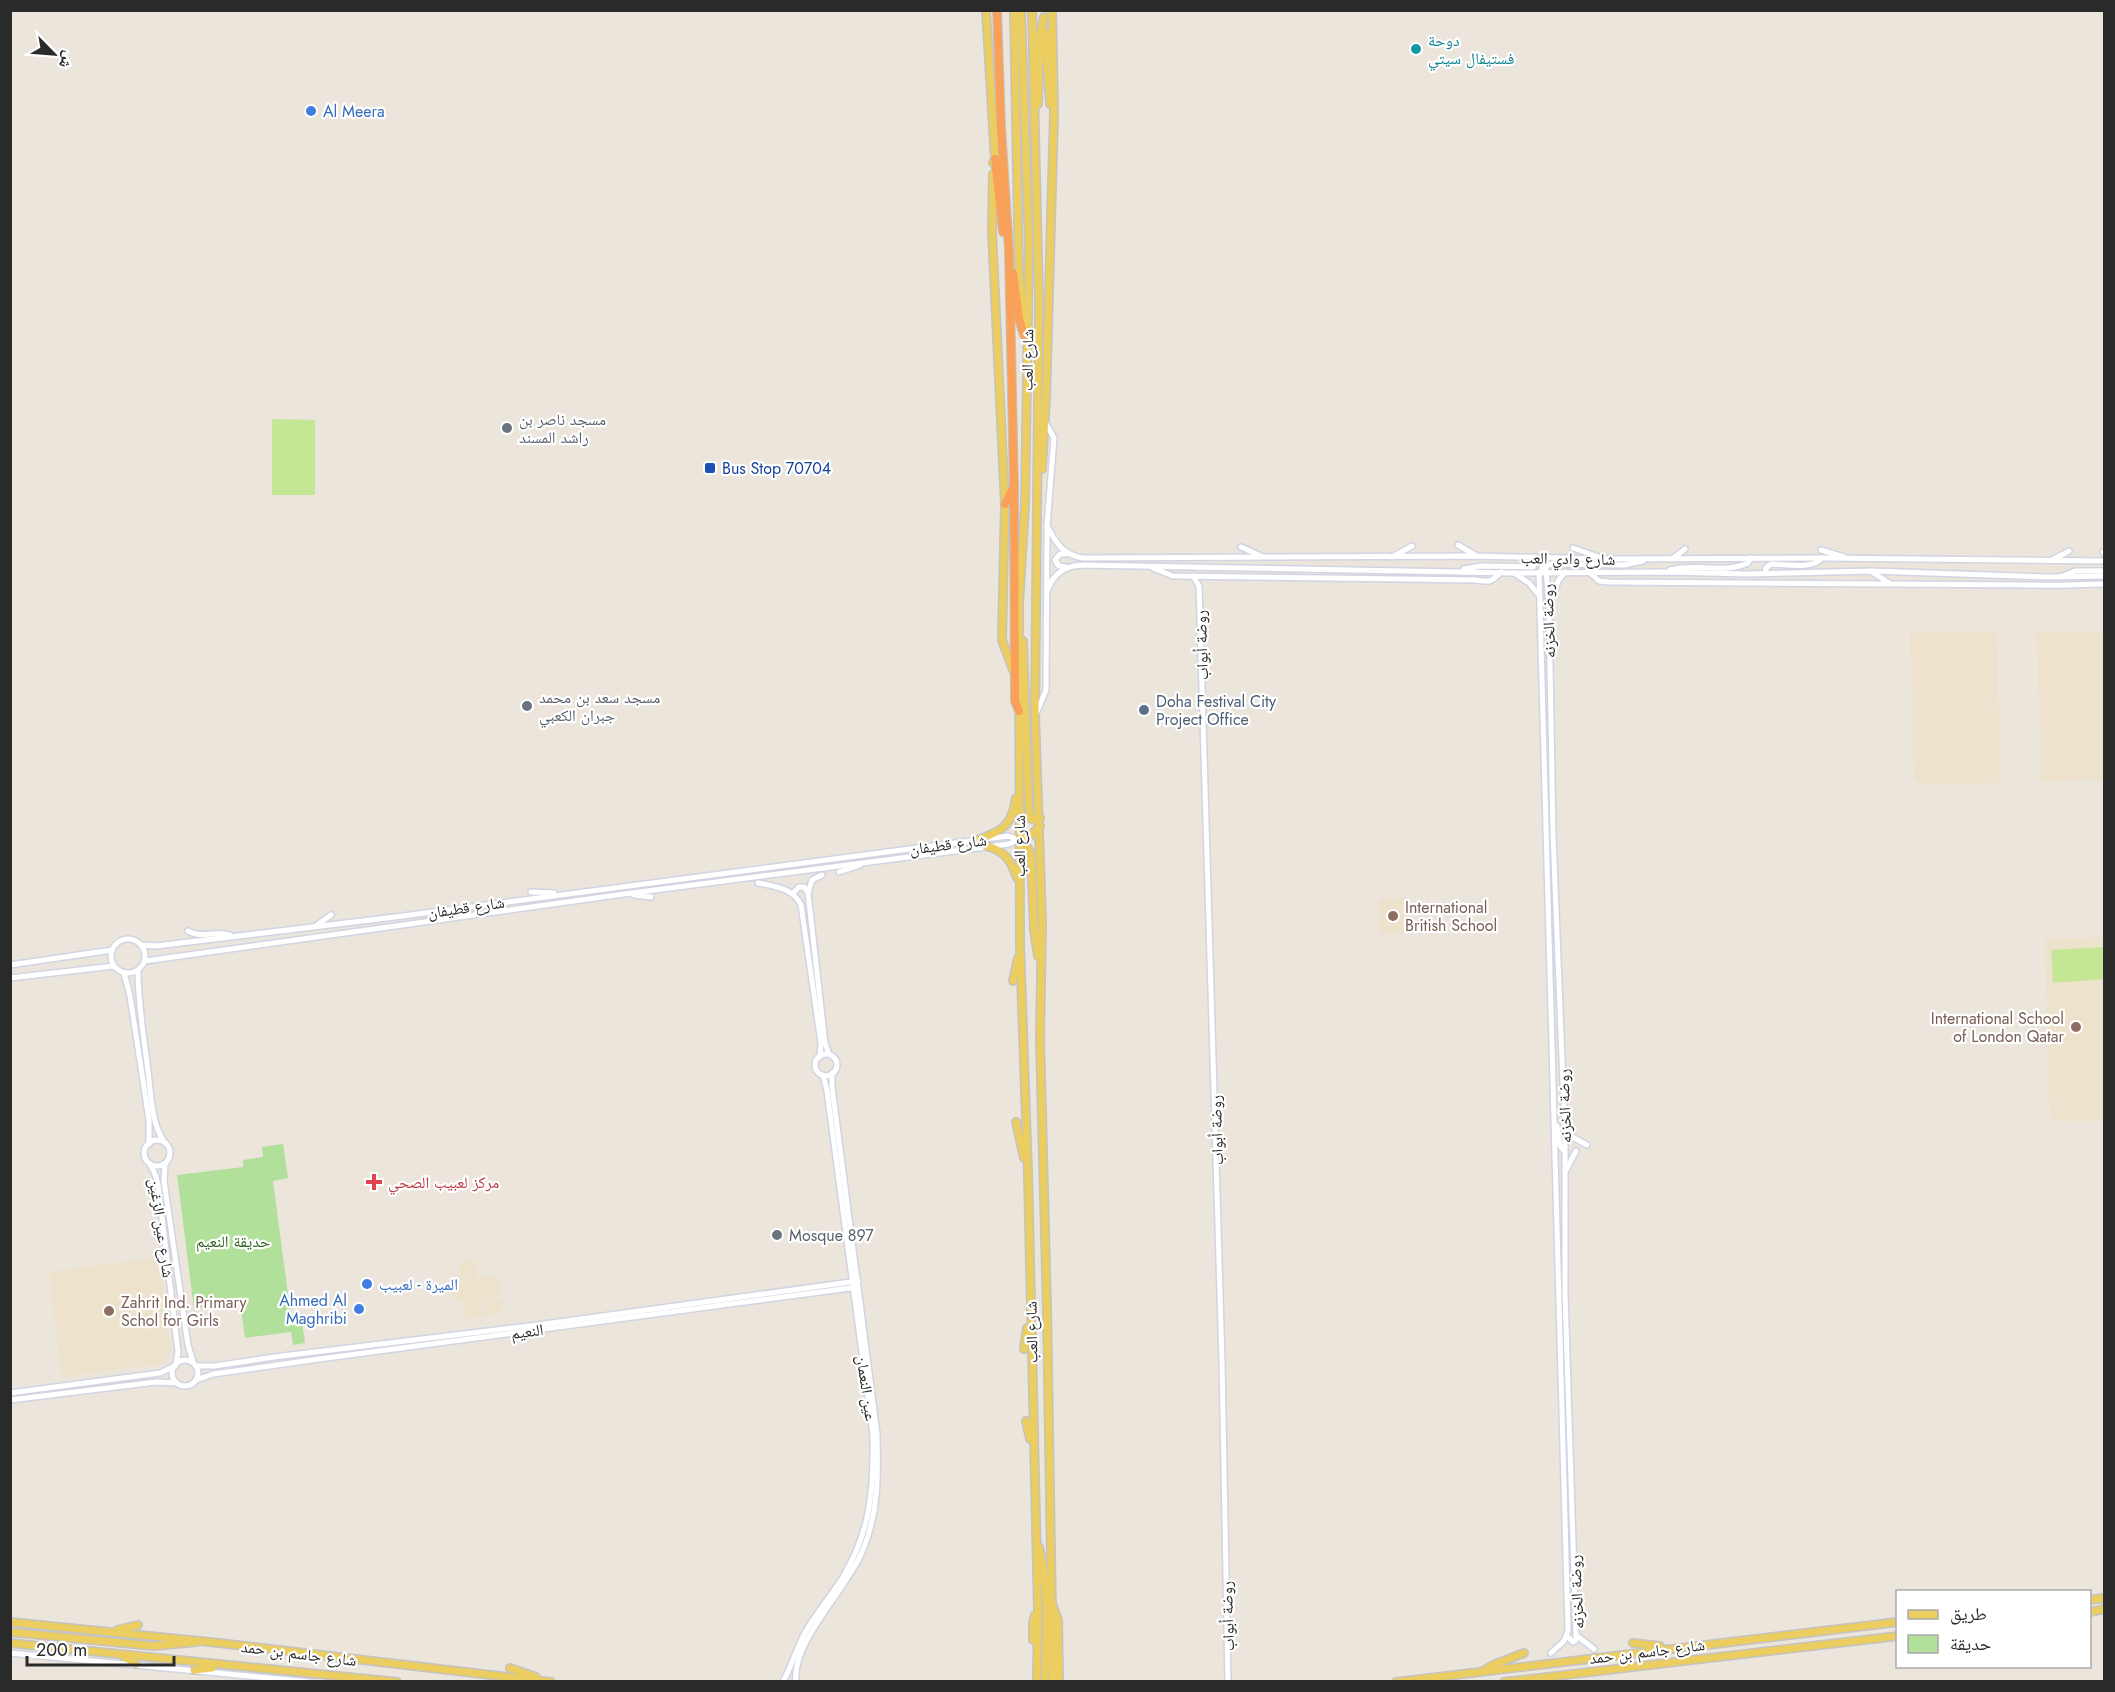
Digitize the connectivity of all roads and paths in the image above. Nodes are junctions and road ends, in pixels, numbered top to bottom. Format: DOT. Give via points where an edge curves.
graph roads {
  1 [pos="981,10"];
  2 [pos="997,10"];
  3 [pos="1014,10"];
  4 [pos="1022,10"];
  5 [pos="1032,10"];
  6 [pos="1052,10"];
  7 [pos="986,14"];
  8 [pos="1044,14"];
  9 [pos="1054,116"];
  10 [pos="1035,130"];
  11 [pos="995,159"];
  12 [pos="1009,251"];
  13 [pos="1008,270"];
  14 [pos="1024,336"];
  15 [pos="1028,353"];
  16 [pos="1045,423"];
  17 [pos="1014,487"];
  18 [pos="1005,504"];
  19 [pos="1047,526"];
  20 [pos="1038,528"];
  21 [pos="1458,545"];
  22 [pos="1412,546"];
  23 [pos="1241,547"];
  24 [pos="1573,548"];
  25 [pos="1685,549"];
  26 [pos="1821,550"];
  27 [pos="2069,551"];
  28 [pos="1073,556"];
  29 [pos="1263,556"];
  30 [pos="1477,556"];
  31 [pos="1392,557"];
  32 [pos="1532,558"];
  33 [pos="1539,558"];
  34 [pos="1751,558"];
  35 [pos="1822,558"];
  36 [pos="1604,559"];
  37 [pos="1647,559"];
  38 [pos="1672,559"];
  39 [pos="1851,559"];
  40 [pos="2051,560"];
  41 [pos="2104,561"];
  42 [pos="1071,566"];
  43 [pos="1151,567"];
  44 [pos="1251,568"];
  45 [pos="1546,569"];
  46 [pos="1390,570"];
  47 [pos="1870,571"];
  48 [pos="2104,571"];
  49 [pos="1456,572"];
  50 [pos="1501,572"];
  51 [pos="1539,572"];
  52 [pos="1565,572"];
  53 [pos="1590,572"];
  54 [pos="1666,572"];
  55 [pos="1512,573"];
  56 [pos="1765,573"];
  57 [pos="1193,576"];
  58 [pos="1206,576"];
  59 [pos="2061,576"];
  60 [pos="2104,576"];
  61 [pos="1238,577"];
  62 [pos="2048,577"];
  63 [pos="1378,579"];
  64 [pos="1891,584"];
  65 [pos="2104,584"];
  66 [pos="2065,585"];
  67 [pos="1199,586"];
  68 [pos="1047,592"];
  69 [pos="1539,596"];
  70 [pos="1019,603"];
  71 [pos="1549,607"];
  72 [pos="1549,647"];
  73 [pos="1540,648"];
  74 [pos="1014,673"];
  75 [pos="1019,711"];
  76 [pos="1035,715"];
  77 [pos="1019,769"];
  78 [pos="1040,818"];
  79 [pos="1040,826"];
  80 [pos="978,840"];
  81 [pos="1020,840"];
  82 [pos="986,846"];
  83 [pos="873,862"];
  84 [pos="839,872"];
  85 [pos="822,875"];
  86 [pos="758,883"];
  87 [pos="1019,887"];
  88 [pos="531,892"];
  89 [pos="808,893"];
  90 [pos="562,894"];
  91 [pos="624,894"];
  92 [pos="792,894"];
  93 [pos="651,897"];
  94 [pos="331,915"];
  95 [pos="316,926"];
  96 [pos="188,931"];
  97 [pos="232,936"];
  98 [pos="141,945"];
  99 [pos="1020,946"];
  100 [pos="112,950"];
  101 [pos="145,961"];
  102 [pos="1041,964"];
  103 [pos="10,965"];
  104 [pos="114,966"];
  105 [pos="138,970"];
  106 [pos="124,973"];
  107 [pos="10,978"];
  108 [pos="1013,981"];
  109 [pos="830,1054"];
  110 [pos="819,1057"];
  111 [pos="832,1073"];
  112 [pos="823,1075"];
  113 [pos="1554,1119"];
  114 [pos="1016,1122"];
  115 [pos="1565,1133"];
  116 [pos="165,1143"];
  117 [pos="149,1144"];
  118 [pos="1587,1145"];
  119 [pos="1576,1151"];
  120 [pos="1565,1152"];
  121 [pos="150,1164"];
  122 [pos="165,1164"];
  123 [pos="1028,1174"];
  124 [pos="1564,1174"];
  125 [pos="855,1284"];
  126 [pos="1030,1304"];
  127 [pos="1024,1349"];
  128 [pos="194,1364"];
  129 [pos="176,1365"];
  130 [pos="196,1380"];
  131 [pos="177,1383"];
  132 [pos="10,1393"];
  133 [pos="10,1400"];
  134 [pos="1026,1421"];
  135 [pos="1033,1451"];
  136 [pos="1035,1533"];
  137 [pos="1052,1603"];
  138 [pos="12,1622"];
  139 [pos="1896,1622"];
  140 [pos="138,1625"];
  141 [pos="112,1631"];
  142 [pos="10,1632"];
  143 [pos="1576,1635"];
  144 [pos="1567,1636"];
  145 [pos="1896,1636"];
  146 [pos="201,1641"];
  147 [pos="10,1643"];
  148 [pos="1633,1643"];
  149 [pos="1594,1648"];
  150 [pos="1672,1648"];
  151 [pos="10,1653"];
  152 [pos="1524,1653"];
  153 [pos="1551,1653"];
  154 [pos="121,1654"];
  155 [pos="136,1664"];
  156 [pos="233,1666"];
  157 [pos="510,1668"];
  158 [pos="194,1670"];
  159 [pos="1485,1671"];
  160 [pos="784,1681"];
  161 [pos="310,1682"];
  162 [pos="396,1682"];
  163 [pos="552,1682"];
  164 [pos="796,1682"];
  165 [pos="1035,1682"];
  166 [pos="1045,1682"];
  167 [pos="1053,1682"];
  168 [pos="1059,1682"];
  169 [pos="1229,1682"];
  170 [pos="1396,1682"];
  171 [pos="1504,1682"];
  1 -- 7 [label="main road"];
  2 -- 12 [label="highway"];
  3 -- 14 [label="main road" via="1019,271"];
  4 -- 15 [label="main road, شارع العب" via="1029,192"];
  5 -- 10 [label="main road, شارع العب"];
  6 -- 9 [label="main road"];
  7 -- 11 [label="main road"];
  8 -- 9 [label="main road" via="1048,95"];
  8 -- 10 [label="main road"];
  9 -- 16 [label="main road"];
  10 -- 20 [label="main road, شارع العب" via="1039,244"];
  11 -- 13 [label="highway"];
  11 -- 18 [label="main road" via="992,232"];
  12 -- 13 [label="highway"];
  12 -- 14 [label="highway"];
  13 -- 17 [label="highway"];
  14 -- 15 [label="main road"];
  15 -- 70 [label="main road, شارع العب"];
  16 -- 19 [label="street, شارع العب" via="1053,438"];
  16 -- 20 [label="main road"];
  17 -- 18 [label="highway"];
  17 -- 74 [label="highway"];
  18 -- 74 [label="main road" via="1002,640"];
  19 -- 28 [label="street" via="1059,547"];
  19 -- 68 [label="street, شارع العب"];
  20 -- 76 [label="main road, شارع العب"];
  21 -- 30 [label="street"];
  22 -- 31 [label="street"];
  23 -- 29 [label="street"];
  24 -- 36 [label="street"];
  25 -- 38 [label="street"];
  26 -- 39 [label="street"];
  27 -- 40 [label="street"];
  28 -- 29 [label="street, شارع وادي العب"];
  28 -- 42 [label="street" via="1060,554 1055,560 1059,566"];
  29 -- 31 [label="street, شارع وادي العب"];
  30 -- 31 [label="street, شارع وادي العب"];
  30 -- 32 [label="street, شارع وادي العب"];
  32 -- 33 [label="street, شارع وادي العب"];
  32 -- 49 [label="street" via="1536,564 1533,567 1481,566"];
  33 -- 36 [label="street, شارع وادي العب"];
  33 -- 45 [label="street, روضة الخزنه"];
  34 -- 35 [label="street, شارع وادي العب"];
  34 -- 38 [label="street, شارع وادي العب"];
  34 -- 54 [label="street" via="1735,567 1681,567"];
  35 -- 39 [label="street, شارع وادي العب"];
  35 -- 56 [label="street" via="1812,564 1771,564"];
  36 -- 37 [label="street, شارع وادي العب"];
  37 -- 38 [label="street, شارع وادي العب"];
  37 -- 45 [label="street" via="1624,565 1553,564"];
  39 -- 40 [label="street, شارع وادي العب"];
  40 -- 41 [label="street, شارع وادي العب"];
  42 -- 43 [label="street, شارع وادي العب"];
  42 -- 68 [label="street" via="1057,574"];
  43 -- 44 [label="street, شارع وادي العب"];
  43 -- 57 [label="street, شارع وادي العب" via="1170,575"];
  44 -- 46 [label="street, شارع وادي العب"];
  44 -- 61 [label="street"];
  45 -- 51 [label="street"];
  45 -- 52 [label="street, شارع وادي العب"];
  45 -- 71 [label="street, روضة الخزنه"];
  46 -- 49 [label="street, شارع وادي العب"];
  46 -- 63 [label="street"];
  47 -- 56 [label="street, شارع وادي العب"];
  47 -- 62 [label="street, شارع وادي العب"];
  47 -- 64 [label="street"];
  48 -- 59 [label="street" via="2074,571"];
  49 -- 50 [label="street, شارع وادي العب"];
  50 -- 55 [label="street, شارع وادي العب"];
  50 -- 63 [label="street, شارع وادي العب" via="1488,582"];
  51 -- 55 [label="street, شارع وادي العب"];
  51 -- 69 [label="street, روضة الخزنه"];
  52 -- 53 [label="street, شارع وادي العب"];
  52 -- 71 [label="street"];
  53 -- 54 [label="street, شارع وادي العب"];
  53 -- 64 [label="street, شارع وادي العب" via="1608,582"];
  54 -- 56 [label="street, شارع وادي العب"];
  55 -- 69 [label="street" via="1526,580"];
  57 -- 58 [label="street, شارع وادي العب"];
  57 -- 67 [label="street, روضة أبواب"];
  58 -- 61 [label="street, شارع وادي العب"];
  58 -- 67 [label="street, روضة أبواب"];
  59 -- 60 [label="street, شارع وادي العب"];
  59 -- 62 [label="street, شارع وادي العب"];
  61 -- 63 [label="street, شارع وادي العب"];
  62 -- 66 [label="street"];
  64 -- 66 [label="street, شارع وادي العب"];
  65 -- 66 [label="street, شارع وادي العب"];
  67 -- 169 [label="street, روضة أبواب"];
  68 -- 76 [label="street, شارع العب" via="1046,690"];
  69 -- 73 [label="street, روضة الخزنه"];
  70 -- 75 [label="main road, شارع العب"];
  70 -- 78 [label="main road" via="1029,814 1032,820"];
  71 -- 72 [label="street, روضة الخزنه"];
  72 -- 73 [label="street"];
  72 -- 115 [label="street, روضة الخزنه"];
  73 -- 113 [label="street, روضة الخزنه"];
  74 -- 75 [label="highway" via="1015,704"];
  75 -- 77 [label="main road, شارع العب"];
  76 -- 78 [label="main road, شارع العب"];
  77 -- 80 [label="main road" via="1011,819 1001,830"];
  77 -- 81 [label="main road, شارع العب"];
  78 -- 79 [label="main road, شارع العب"];
  79 -- 81 [label="main road"];
  79 -- 102 [label="main road, شارع العب"];
  80 -- 81 [label="street, شارع قطيفان" via="1008,836"];
  80 -- 90 [label="street, شارع قطيفان"];
  81 -- 82 [label="street, شارع قطيفان"];
  81 -- 87 [label="main road, شارع العب"];
  81 -- 102 [label="main road" via="1031,854 1036,945"];
  82 -- 83 [label="street, شارع قطيفان"];
  82 -- 87 [label="main road" via="1009,858"];
  83 -- 84 [label="street"];
  83 -- 91 [label="street, شارع قطيفان"];
  85 -- 89 [label="street" via="810,883"];
  86 -- 92 [label="street"];
  87 -- 99 [label="main road, شارع العب"];
  88 -- 90 [label="street"];
  89 -- 92 [label="street" via="801,887"];
  89 -- 109 [label="street" via="825,1042"];
  90 -- 95 [label="street, شارع قطيفان"];
  91 -- 93 [label="street"];
  91 -- 101 [label="street, شارع قطيفان"];
  92 -- 110 [label="street" via="803,914 821,1043"];
  94 -- 95 [label="street"];
  95 -- 97 [label="street, شارع قطيفان"];
  96 -- 97 [label="street"];
  97 -- 98 [label="street, شارع قطيفان"];
  98 -- 100 [label="street" via="125,939"];
  98 -- 101 [label="street"];
  99 -- 108 [label="main road"];
  99 -- 123 [label="main road, شارع العب"];
  100 -- 103 [label="street"];
  100 -- 104 [label="street"];
  101 -- 105 [label="street"];
  102 -- 137 [label="main road, شارع العب"];
  104 -- 106 [label="street"];
  104 -- 107 [label="street"];
  105 -- 106 [label="street"];
  105 -- 116 [label="street" via="153,1108"];
  106 -- 117 [label="street" via="149,1120"];
  109 -- 110 [label="street"];
  109 -- 111 [label="street" via="837,1064"];
  110 -- 112 [label="street" via="816,1066"];
  111 -- 112 [label="street"];
  111 -- 125 [label="street, عين النعمان"];
  112 -- 125 [label="street, عين النعمان"];
  113 -- 120 [label="street"];
  113 -- 144 [label="street, روضة الخزنه"];
  114 -- 123 [label="main road"];
  115 -- 118 [label="street"];
  115 -- 120 [label="street, روضة الخزنه"];
  116 -- 117 [label="street"];
  116 -- 122 [label="street" via="170,1154"];
  117 -- 121 [label="street" via="144,1154"];
  119 -- 124 [label="street"];
  120 -- 124 [label="street, روضة الخزنه"];
  121 -- 122 [label="street"];
  121 -- 129 [label="street, شارع عين الزغين" via="158,1184 178,1352"];
  122 -- 128 [label="street, شارع عين الزغين" via="164,1180"];
  123 -- 126 [label="main road, شارع العب"];
  124 -- 143 [label="street, روضة الخزنه"];
  125 -- 128 [label="street, النعيم" via="214,1366"];
  125 -- 130 [label="street, النعيم" via="213,1374"];
  125 -- 160 [label="street, عين النعمان" via="873,1434 872,1499 853,1559 806,1630"];
  125 -- 164 [label="street, عين النعمان" via="877,1434 877,1500 861,1554 810,1635 797,1667"];
  126 -- 127 [label="main road"];
  126 -- 135 [label="main road, شارع العب"];
  128 -- 129 [label="street" via="182,1361"];
  128 -- 130 [label="street"];
  129 -- 131 [label="street" via="172,1375"];
  129 -- 132 [label="street" via="156,1374"];
  130 -- 131 [label="street" via="186,1386"];
  131 -- 133 [label="street" via="156,1382"];
  134 -- 135 [label="main road"];
  135 -- 136 [label="main road, شارع العب"];
  136 -- 165 [label="main road, شارع العب"];
  136 -- 166 [label="main road" via="1043,1571"];
  137 -- 167 [label="main road, شارع العب"];
  137 -- 168 [label="main road" via="1058,1620"];
  138 -- 141 [label="main road, شارع جاسم بن حمد"];
  139 -- 150 [label="main road, شارع جاسم بن حمد"];
  140 -- 141 [label="main road"];
  141 -- 146 [label="main road, شارع جاسم بن حمد"];
  142 -- 146 [label="main road" via="154,1647"];
  143 -- 144 [label="street" via="1573,1642"];
  143 -- 149 [label="street, روضة الخزنه"];
  144 -- 153 [label="street, روضة الخزنه"];
  145 -- 171 [label="main road, شارع جاسم بن حمد"];
  146 -- 163 [label="main road, شارع جاسم بن حمد"];
  147 -- 154 [label="main road, شارع جاسم بن حمد"];
  148 -- 150 [label="main road"];
  150 -- 159 [label="main road, شارع جاسم بن حمد"];
  151 -- 155 [label="street, شارع جاسم بن حمد"];
  152 -- 159 [label="main road"];
  154 -- 155 [label="main road"];
  154 -- 156 [label="main road, شارع جاسم بن حمد"];
  155 -- 158 [label="street, شارع جاسم بن حمد"];
  156 -- 158 [label="main road"];
  156 -- 162 [label="main road, شارع جاسم بن حمد"];
  157 -- 163 [label="main road"];
  158 -- 161 [label="street, شارع جاسم بن حمد"];
  159 -- 170 [label="main road, شارع جاسم بن حمد"];
}
